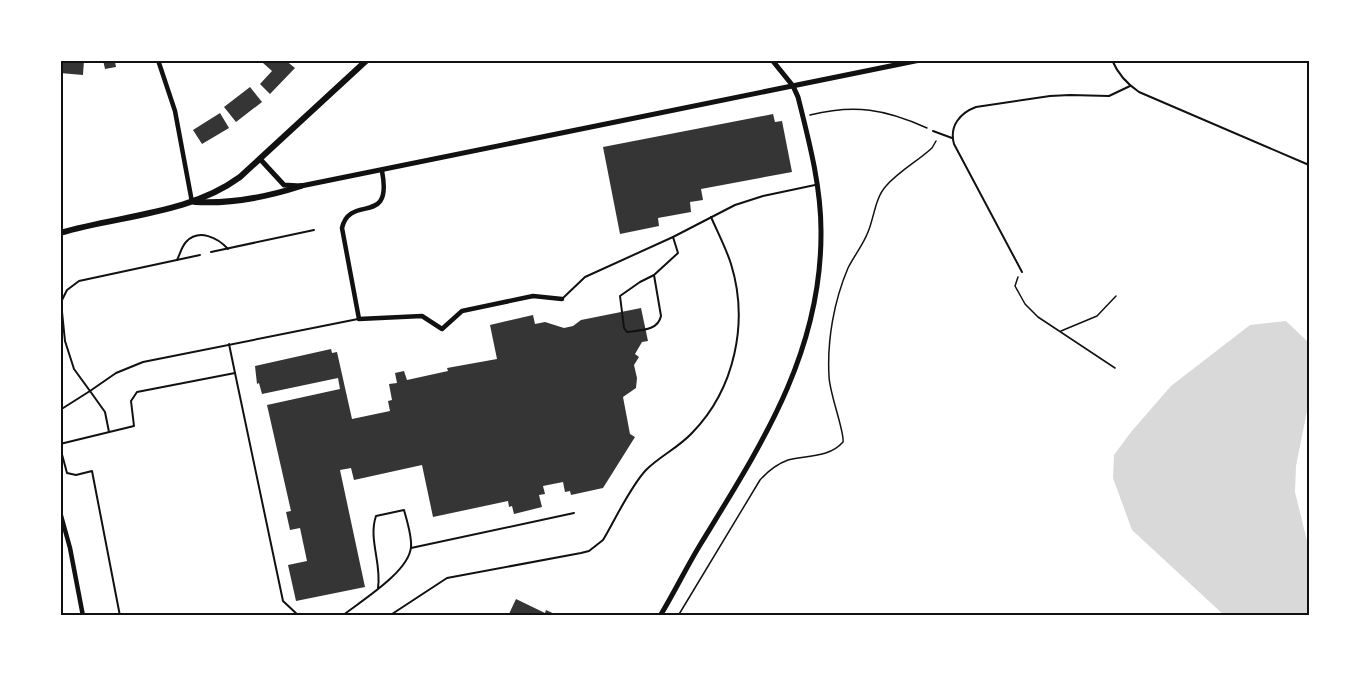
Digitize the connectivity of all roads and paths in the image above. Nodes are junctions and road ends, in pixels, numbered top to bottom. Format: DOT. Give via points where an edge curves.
graph roads {
  1 [pos="158,60"];
  2 [pos="367,60"];
  3 [pos="772,60"];
  4 [pos="920,60"];
  5 [pos="1112,60"];
  6 [pos="793,86"];
  7 [pos="1130,86"];
  8 [pos="803,117"];
  9 [pos="933,130"];
  10 [pos="952,138"];
  11 [pos="260,159"];
  12 [pos="1309,165"];
  13 [pos="382,171"];
  14 [pos="818,184"];
  15 [pos="301,186"];
  16 [pos="192,202"];
  17 [pos="711,218"];
  18 [pos="314,230"];
  19 [pos="60,233"];
  20 [pos="673,237"];
  21 [pos="228,249"];
  22 [pos="211,252"];
  23 [pos="200,255"];
  24 [pos="177,260"];
  25 [pos="1022,272"];
  26 [pos="654,275"];
  27 [pos="1116,296"];
  28 [pos="562,299"];
  29 [pos="359,319"];
  30 [pos="1060,331"];
  31 [pos="229,344"];
  32 [pos="1115,368"];
  33 [pos="235,373"];
  34 [pos="90,391"];
  35 [pos="60,410"];
  36 [pos="109,432"];
  37 [pos="60,446"];
  38 [pos="60,512"];
  39 [pos="574,513"];
  40 [pos="411,548"];
  41 [pos="378,588"];
  42 [pos="83,616"];
  43 [pos="120,616"];
  44 [pos="299,616"];
  45 [pos="342,616"];
  46 [pos="389,616"];
  47 [pos="588,616"];
  48 [pos="609,616"];
  49 [pos="660,616"];
  50 [pos="678,616"];
  1 -- 16 [label="street" via="175,111"];
  2 -- 11 [label="main road"];
  3 -- 6 [label="street"];
  4 -- 6 [label="street"];
  5 -- 7 [label="lane"];
  6 -- 8 [label="street"];
  6 -- 13 [label="street"];
  7 -- 10 [label="lane" via="1109,96 1050,96 976,107 960,116"];
  7 -- 12 [label="lane"];
  8 -- 9 [label="path" via="868,109"];
  8 -- 14 [label="street"];
  9 -- 10 [label="lane"];
  9 -- 50 [label="path" via="936,140 932,148 881,193 837,301 828,350 829,378 843,442 833,450 783,462 768,471"];
  10 -- 25 [label="lane"];
  11 -- 15 [label="street" via="284,185"];
  11 -- 16 [label="main road" via="225,187"];
  13 -- 15 [label="street"];
  13 -- 29 [label="street" via="385,186 379,202 351,212 342,228"];
  14 -- 17 [label="lane" via="745,201"];
  14 -- 49 [label="street" via="818,286 796,369 772,425"];
  15 -- 16 [label="main road" via="271,196"];
  16 -- 19 [label="main road"];
  17 -- 20 [label="lane"];
  17 -- 46 [label="lane" via="730,262 739,321 731,366 705,419 646,471 594,548 447,578"];
  18 -- 21 [label="lane"];
  20 -- 26 [label="lane" via="678,253"];
  20 -- 28 [label="lane" via="585,277"];
  21 -- 22 [label="lane"];
  21 -- 24 [label="lane" via="219,239 208,235 194,237 185,242"];
  23 -- 24 [label="lane"];
  24 -- 34 [label="lane" via="79,280 67,290 61,302 65,341 74,369"];
  25 -- 30 [label="path" via="1015,286 1025,304"];
  26 -- 26 [label="lane" via="620,296 627,332 660,323"];
  27 -- 30 [label="path" via="1097,316"];
  28 -- 29 [label="street" via="533,296 462,311 442,329 422,316"];
  29 -- 31 [label="lane"];
  30 -- 32 [label="path"];
  31 -- 33 [label="lane"];
  31 -- 34 [label="lane" via="129,367"];
  33 -- 36 [label="lane" via="137,392 131,401 134,426"];
  33 -- 44 [label="lane" via="283,601"];
  34 -- 35 [label="lane"];
  34 -- 36 [label="lane" via="105,412"];
  36 -- 37 [label="lane"];
  37 -- 43 [label="lane" via="67,473 92,471"];
  38 -- 42 [label="street"];
  39 -- 40 [label="lane"];
  40 -- 41 [label="lane" via="406,562"];
  40 -- 41 [label="lane" via="404,510 376,516"];
  41 -- 45 [label="lane"];
  47 -- 48 [label="lane"];
}
